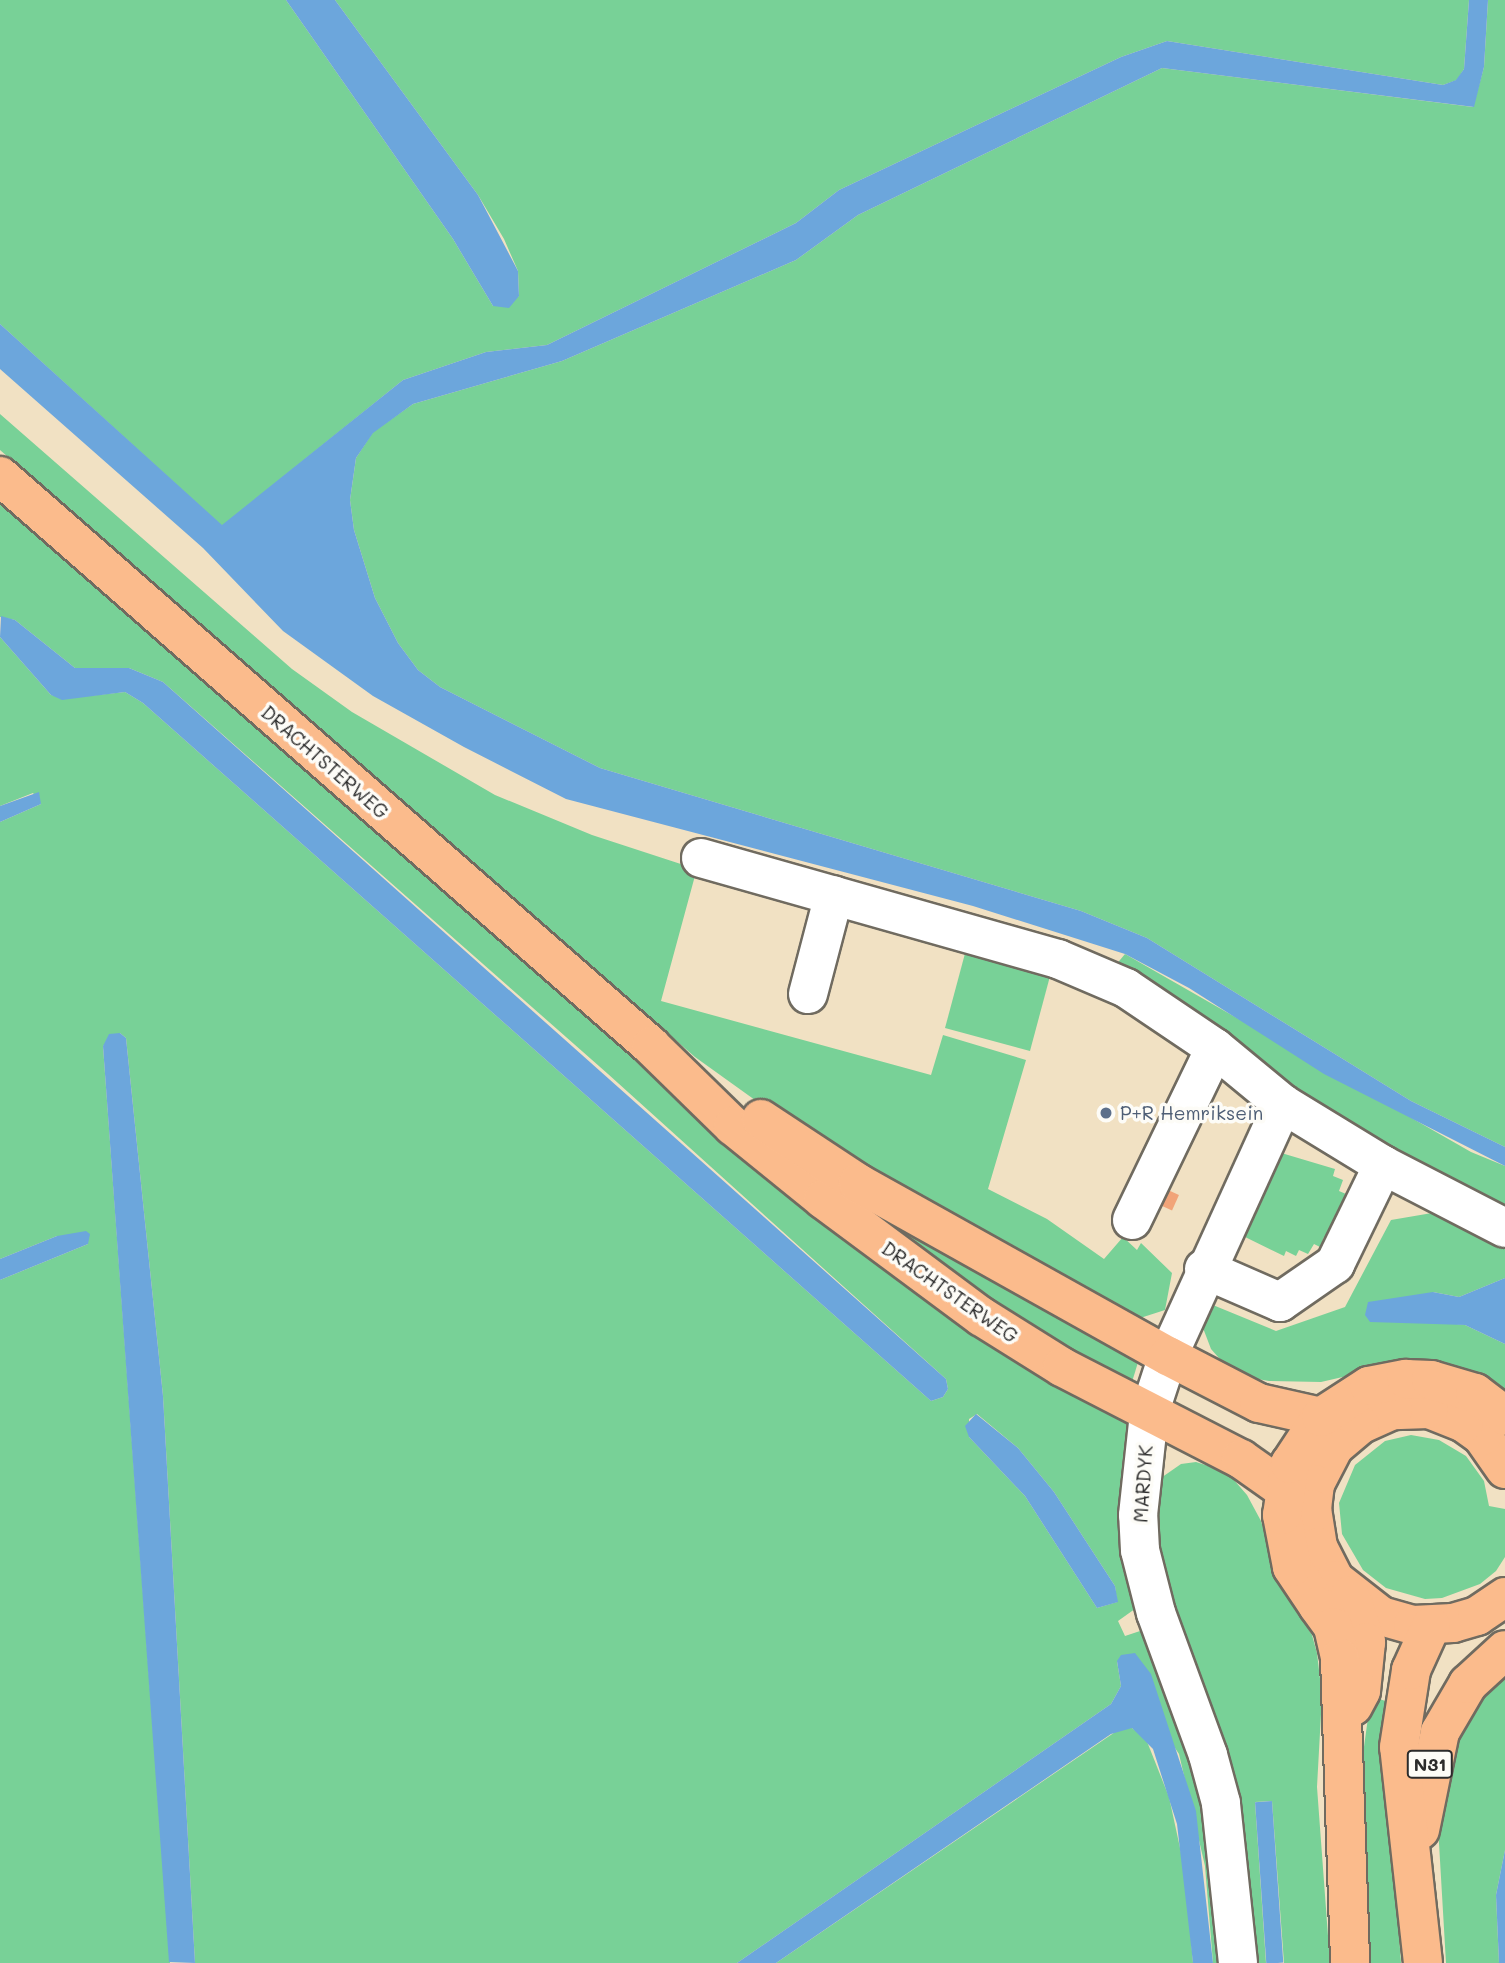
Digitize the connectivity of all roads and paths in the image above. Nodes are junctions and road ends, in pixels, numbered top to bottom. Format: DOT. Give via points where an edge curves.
graph roads {
  1 [pos="0,476"];
  2 [pos="701,858"];
  3 [pos="834,895"];
  4 [pos="808,994"];
  5 [pos="651,1046"];
  6 [pos="1215,1048"];
  7 [pos="1283,1104"];
  8 [pos="1383,1165"];
  9 [pos="1132,1220"];
  10 [pos="1505,1228"];
  11 [pos="1204,1269"];
  12 [pos="1168,1356"];
  13 [pos="1149,1414"];
  14 [pos="1505,1416"];
  15 [pos="1321,1417"];
  16 [pos="1505,1469"];
  17 [pos="1298,1499"];
  18 [pos="1505,1597"];
  19 [pos="1334,1600"];
  20 [pos="1431,1626"];
  21 [pos="1505,1650"];
  22 [pos="1419,1902"];
  23 [pos="1238,1963"];
  24 [pos="1350,1963"];
  25 [pos="1423,1963"];
  1 -- 5 [label="main road, DRACHTSTERWEG"];
  2 -- 3 [label="street"];
  3 -- 4 [label="street"];
  3 -- 6 [label="street" via="1058,959 1126,988"];
  5 -- 12 [label="main road, DRACHTSTERWEG" via="858,1183"];
  5 -- 13 [label="main road, DRACHTSTERWEG" via="733,1126 938,1287 1062,1367"];
  6 -- 7 [label="street"];
  6 -- 9 [label="street"];
  7 -- 8 [label="street"];
  7 -- 11 [label="street, MARDYK"];
  8 -- 10 [label="street"];
  8 -- 11 [label="street" via="1335,1264 1280,1302"];
  11 -- 12 [label="street, MARDYK"];
  12 -- 13 [label="street, MARDYK"];
  12 -- 15 [label="main road, DRACHTSTERWEG" via="1259,1403"];
  13 -- 17 [label="main road, DRACHTSTERWEG" via="1241,1459"];
  13 -- 23 [label="street, MARDYK" via="1139,1492 1140,1550 1156,1613 1221,1803"];
  14 -- 15 [label="main road" via="1475,1393 1431,1380 1406,1379 1369,1386"];
  15 -- 17 [label="main road" via="1300,1444"];
  16 -- 17 [label="main road" via="1482,1436 1464,1423 1429,1409 1394,1410 1360,1425 1334,1447 1315,1484"];
  17 -- 19 [label="main road" via="1325,1563"];
  18 -- 20 [label="main road" via="1477,1616"];
  19 -- 20 [label="main road" via="1396,1622"];
  19 -- 24 [label="main road" via="1362,1619 1366,1663 1361,1691 1345,1720 1341,1782"];
  20 -- 22 [label="main road, N31" via="1411,1670 1399,1748"];
  21 -- 22 [label="main road, N31" via="1468,1684 1440,1732 1421,1814"];
  22 -- 25 [label="main road, N31"];
}
